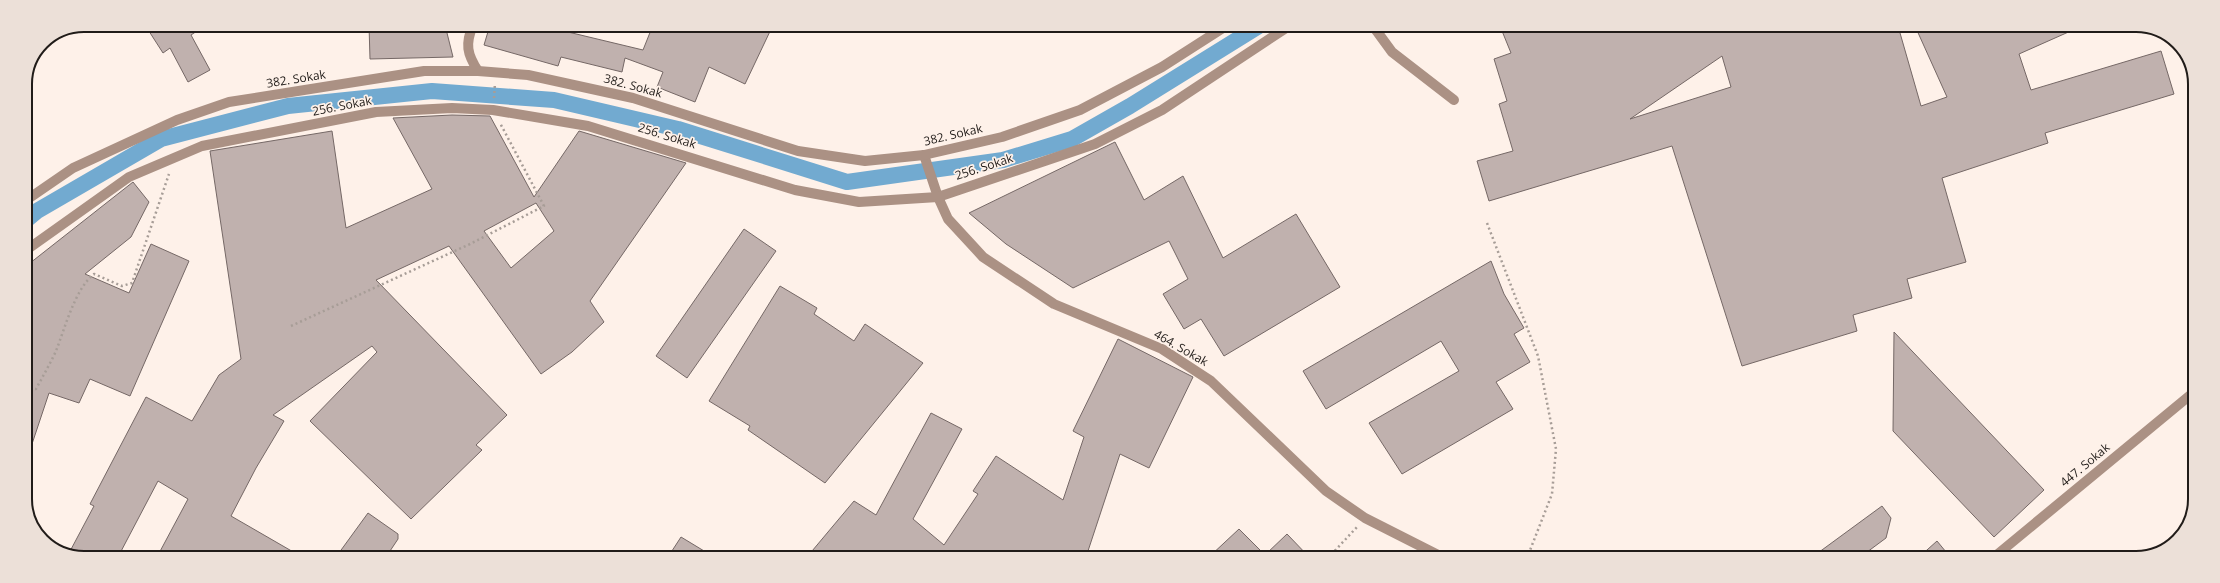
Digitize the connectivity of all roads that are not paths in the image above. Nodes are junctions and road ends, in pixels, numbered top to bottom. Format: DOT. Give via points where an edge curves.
graph roads {
  1 [pos="470,32"];
  2 [pos="1217,32"];
  3 [pos="1280,32"];
  4 [pos="1377,32"];
  5 [pos="478,71"];
  6 [pos="1454,100"];
  7 [pos="925,156"];
  8 [pos="32,196"];
  9 [pos="938,197"];
  10 [pos="32,246"];
  11 [pos="2188,397"];
  12 [pos="1430,551"];
  13 [pos="2001,551"];
  1 -- 5 [label="street" via="469,56"];
  2 -- 7 [label="street, 382. Sokak" via="1162,67 1080,110 1002,137"];
  3 -- 9 [label="street, 256. Sokak" via="1162,110 1095,144"];
  4 -- 6 [label="street" via="1392,52"];
  5 -- 7 [label="street, 382. Sokak" via="528,75 633,98 798,151 866,161"];
  5 -- 8 [label="street, 382. Sokak" via="424,71 229,102 177,120 73,168"];
  7 -- 9 [label="street, 464. Sokak"];
  9 -- 10 [label="street, 256. Sokak" via="859,202 796,190 588,126 493,106 376,112 202,146 129,177"];
  9 -- 12 [label="street, 464. Sokak" via="948,219 983,257 1054,304 1162,349 1211,381 1326,491 1365,518"];
  11 -- 13 [label="street, 447. Sokak"];
}
